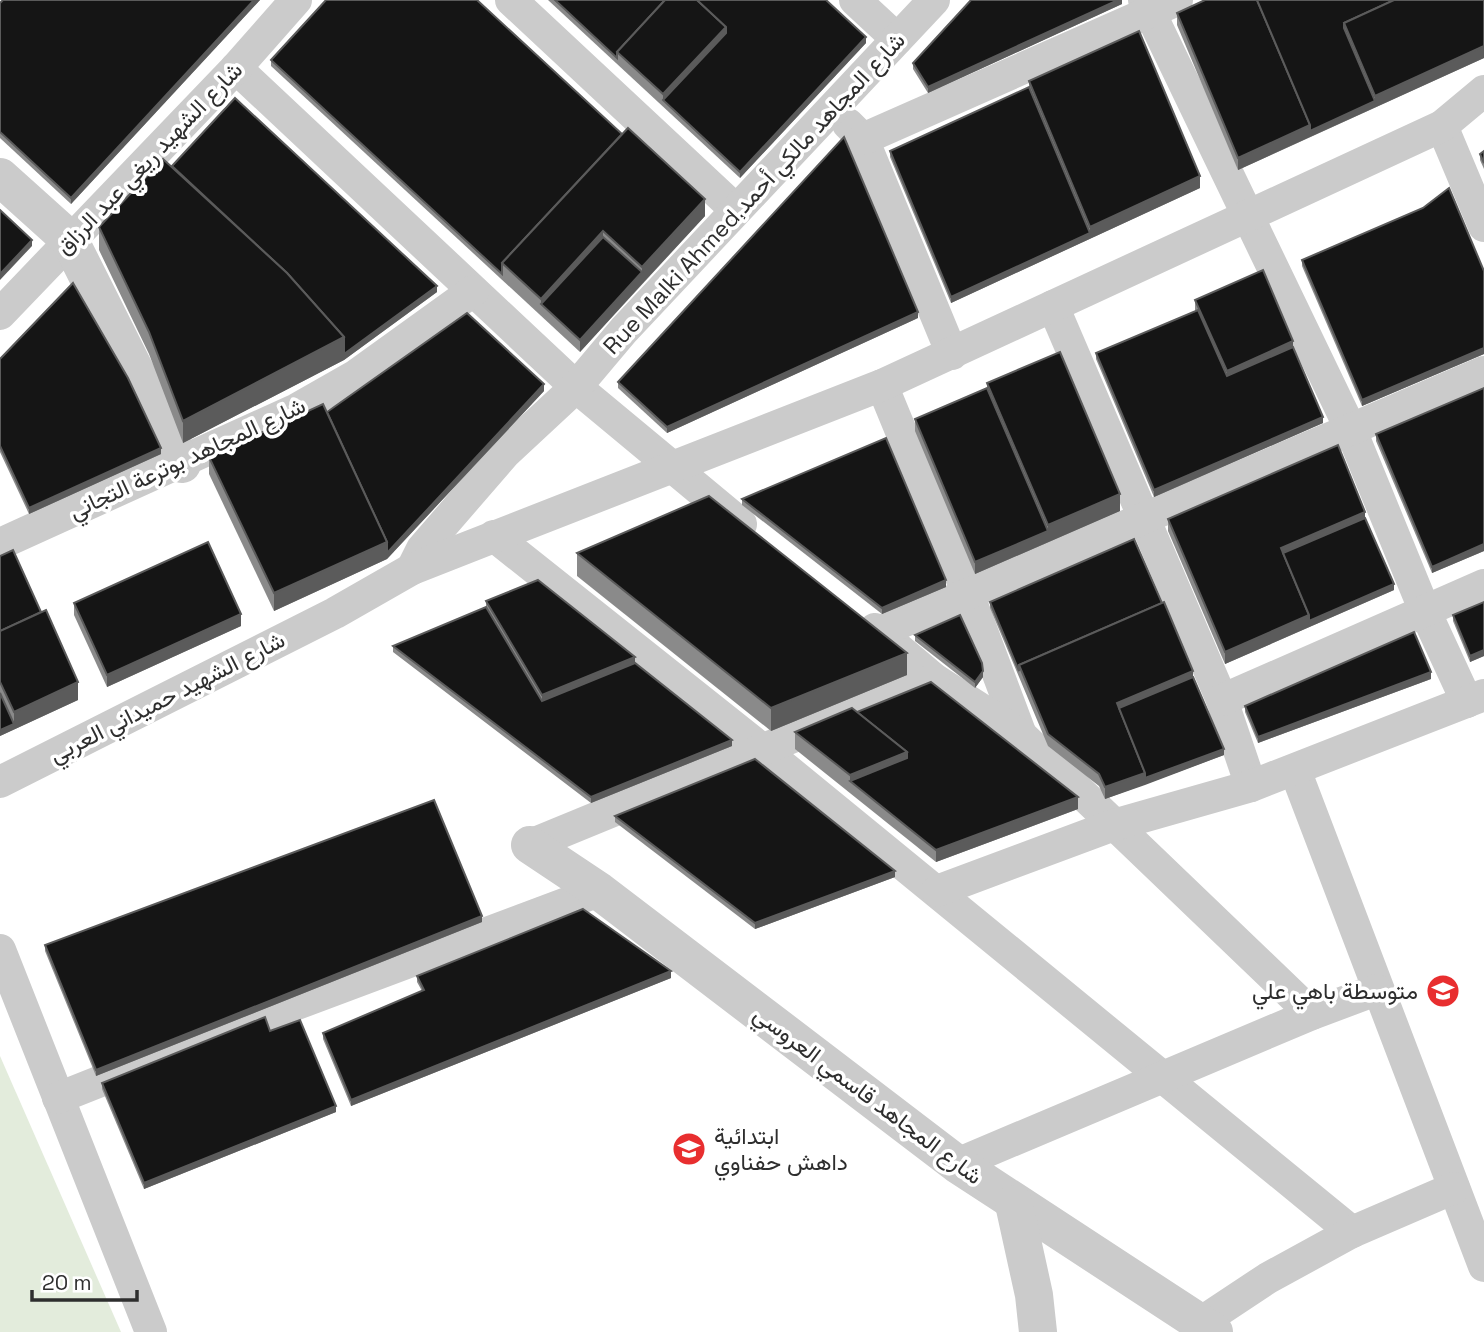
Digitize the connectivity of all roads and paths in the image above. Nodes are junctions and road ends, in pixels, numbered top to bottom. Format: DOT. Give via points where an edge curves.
graph roads {
  1 [pos="296,0"];
  2 [pos="511,0"];
  3 [pos="855,0"];
  4 [pos="934,0"];
  5 [pos="1157,4"];
  6 [pos="897,38"];
  7 [pos="236,68"];
  8 [pos="1484,91"];
  9 [pos="833,109"];
  10 [pos="1442,126"];
  11 [pos="863,139"];
  12 [pos="0,177"];
  13 [pos="736,210"];
  14 [pos="1248,217"];
  15 [pos="1484,226"];
  16 [pos="69,239"];
  17 [pos="473,291"];
  18 [pos="1053,306"];
  19 [pos="0,314"];
  20 [pos="952,354"];
  21 [pos="1484,372"];
  22 [pos="882,385"];
  23 [pos="576,387"];
  24 [pos="1350,428"];
  25 [pos="182,464"];
  26 [pos="671,469"];
  27 [pos="1143,517"];
  28 [pos="494,536"];
  29 [pos="0,544"];
  30 [pos="770,546"];
  31 [pos="412,569"];
  32 [pos="1484,585"];
  33 [pos="968,594"];
  34 [pos="1424,609"];
  35 [pos="934,679"];
  36 [pos="1475,698"];
  37 [pos="1222,700"];
  38 [pos="1021,735"];
  39 [pos="763,750"];
  40 [pos="1295,770"];
  41 [pos="0,782"];
  42 [pos="1251,786"];
  43 [pos="1114,825"];
  44 [pos="530,845"];
  45 [pos="599,891"];
  46 [pos="937,891"];
  47 [pos="0,950"];
  48 [pos="1376,990"];
  49 [pos="1312,1014"];
  50 [pos="1165,1077"];
  51 [pos="58,1098"];
  52 [pos="957,1164"];
  53 [pos="1454,1188"];
  54 [pos="1014,1204"];
  55 [pos="1352,1232"];
  56 [pos="1484,1266"];
  57 [pos="1207,1327"];
  58 [pos="151,1332"];
  59 [pos="1038,1332"];
  1 -- 7 [label="street, شارع الشهيد ريغي عبد الرزاق"];
  2 -- 13 [label="street"];
  3 -- 6 [label="street"];
  4 -- 6 [label="street, Rue Malki Ahmed,شارع المجاهد مالكي أحمد"];
  5 -- 11 [label="street"];
  5 -- 14 [label="street"];
  6 -- 9 [label="street, Rue Malki Ahmed,شارع المجاهد مالكي أحمد"];
  7 -- 16 [label="street, شارع الشهيد ريغي عبد الرزاق"];
  7 -- 17 [label="street"];
  8 -- 10 [label="street, شارع الشهيد حميداني العربي"];
  9 -- 11 [label="street"];
  9 -- 13 [label="street, Rue Malki Ahmed,شارع المجاهد مالكي أحمد"];
  10 -- 14 [label="street, شارع الشهيد حميداني العربي"];
  10 -- 15 [label="street"];
  11 -- 20 [label="street"];
  12 -- 16 [label="street"];
  13 -- 23 [label="street, Rue Malki Ahmed,شارع المجاهد مالكي أحمد"];
  14 -- 18 [label="street, شارع الشهيد حميداني العربي"];
  14 -- 24 [label="street"];
  16 -- 19 [label="street, شارع الشهيد ريغي عبد الرزاق"];
  16 -- 25 [label="street"];
  17 -- 23 [label="street"];
  17 -- 25 [label="street, شارع المجاهد بوترعة التجاني" via="355,376"];
  18 -- 20 [label="street, شارع الشهيد حميداني العربي"];
  18 -- 27 [label="street"];
  20 -- 22 [label="street, شارع الشهيد حميداني العربي"];
  21 -- 24 [label="street"];
  22 -- 26 [label="street, شارع الشهيد حميداني العربي"];
  22 -- 33 [label="street"];
  23 -- 26 [label="street"];
  23 -- 31 [label="street, Rue Malki Ahmed,شارع المجاهد مالكي أحمد" via="505,453 422,550"];
  24 -- 27 [label="street"];
  24 -- 34 [label="street"];
  25 -- 29 [label="street, شارع المجاهد بوترعة التجاني"];
  26 -- 28 [label="street, شارع الشهيد حميداني العربي"];
  26 -- 30 [label="street"];
  27 -- 33 [label="street"];
  27 -- 37 [label="street"];
  28 -- 31 [label="street, شارع الشهيد حميداني العربي"];
  28 -- 39 [label="street"];
  31 -- 41 [label="street, شارع الشهيد حميداني العربي" via="335,613"];
  32 -- 34 [label="street"];
  33 -- 35 [label="street" via="868,623"];
  33 -- 38 [label="street"];
  34 -- 36 [label="street"];
  34 -- 37 [label="street"];
  35 -- 38 [label="street"];
  35 -- 39 [label="street"];
  36 -- 40 [label="street"];
  37 -- 42 [label="street"];
  38 -- 43 [label="street"];
  39 -- 44 [label="street"];
  39 -- 46 [label="street"];
  40 -- 42 [label="street"];
  40 -- 48 [label="street"];
  42 -- 43 [label="street"];
  43 -- 46 [label="street"];
  43 -- 49 [label="street"];
  44 -- 45 [label="street, شارع المجاهد قاسمي العروسي"];
  45 -- 51 [label="street"];
  45 -- 52 [label="street, شارع المجاهد قاسمي العروسي"];
  46 -- 50 [label="street"];
  47 -- 51 [label="street"];
  48 -- 49 [label="street"];
  48 -- 53 [label="street"];
  49 -- 50 [label="street"];
  50 -- 52 [label="street"];
  50 -- 55 [label="street"];
  51 -- 58 [label="street"];
  52 -- 54 [label="street, شارع المجاهد قاسمي العروسي"];
  53 -- 55 [label="street"];
  53 -- 56 [label="street"];
  54 -- 57 [label="street, شارع المجاهد قاسمي العروسي"];
  54 -- 59 [label="street"];
  55 -- 57 [label="street" via="1268,1278"];
}
